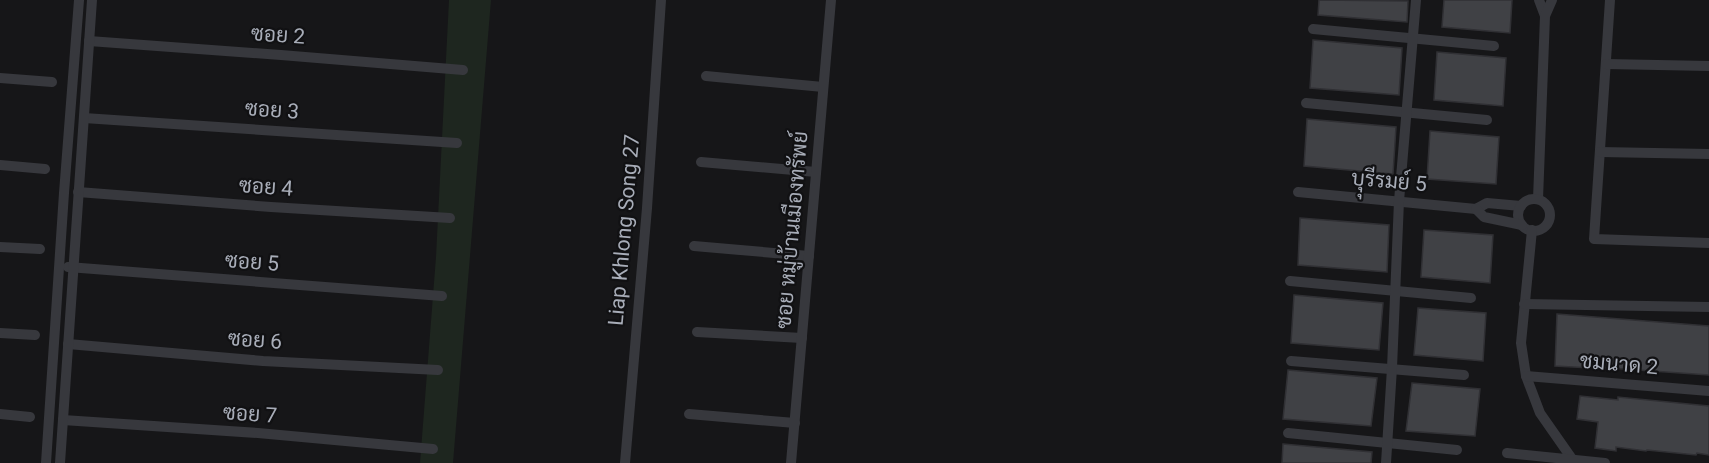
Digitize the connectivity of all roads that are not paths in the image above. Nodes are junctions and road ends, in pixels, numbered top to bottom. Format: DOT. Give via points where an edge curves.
graph roads {
  1 [pos="79,0"];
  2 [pos="92,0"];
  3 [pos="662,0"];
  4 [pos="831,0"];
  5 [pos="1416,0"];
  6 [pos="1539,0"];
  7 [pos="1552,0"];
  8 [pos="1610,0"];
  9 [pos="1545,16"];
  10 [pos="1313,30"];
  11 [pos="1413,39"];
  12 [pos="89,40"];
  13 [pos="1494,46"];
  14 [pos="1606,64"];
  15 [pos="1709,66"];
  16 [pos="463,70"];
  17 [pos="706,76"];
  18 [pos="0,78"];
  19 [pos="52,82"];
  20 [pos="823,87"];
  21 [pos="1306,103"];
  22 [pos="1407,112"];
  23 [pos="84,118"];
  24 [pos="1487,120"];
  25 [pos="457,143"];
  26 [pos="1600,152"];
  27 [pos="1709,154"];
  28 [pos="701,162"];
  29 [pos="0,165"];
  30 [pos="45,169"];
  31 [pos="816,172"];
  32 [pos="78,192"];
  33 [pos="1298,192"];
  34 [pos="1538,199"];
  35 [pos="1399,201"];
  36 [pos="1521,207"];
  37 [pos="1476,209"];
  38 [pos="450,218"];
  39 [pos="1527,227"];
  40 [pos="1709,243"];
  41 [pos="694,246"];
  42 [pos="0,247"];
  43 [pos="40,249"];
  44 [pos="809,256"];
  45 [pos="59,266"];
  46 [pos="74,268"];
  47 [pos="1290,281"];
  48 [pos="1394,291"];
  49 [pos="442,296"];
  50 [pos="1471,298"];
  51 [pos="1524,304"];
  52 [pos="1709,306"];
  53 [pos="697,332"];
  54 [pos="0,333"];
  55 [pos="34,335"];
  56 [pos="802,338"];
  57 [pos="68,344"];
  58 [pos="1291,361"];
  59 [pos="1392,368"];
  60 [pos="438,370"];
  61 [pos="1464,375"];
  62 [pos="1526,376"];
  63 [pos="1709,391"];
  64 [pos="0,414"];
  65 [pos="689,414"];
  66 [pos="30,417"];
  67 [pos="63,420"];
  68 [pos="795,423"];
  69 [pos="1288,433"];
  70 [pos="1388,442"];
  71 [pos="433,449"];
  72 [pos="1457,450"];
  73 [pos="1507,453"];
  74 [pos="1574,462"];
  75 [pos="46,463"];
  76 [pos="60,463"];
  77 [pos="625,463"];
  78 [pos="791,463"];
  79 [pos="1386,463"];
  80 [pos="1605,463"];
  1 -- 45 [label="street"];
  2 -- 12 [label="street"];
  3 -- 77 [label="street, Liap Khlong Song 27"];
  4 -- 20 [label="street, ซอย หมู่บ้านเมืองทรัพย์"];
  5 -- 11 [label="street"];
  6 -- 9 [label="street"];
  7 -- 9 [label="street"];
  8 -- 14 [label="street"];
  9 -- 34 [label="street"];
  10 -- 11 [label="street"];
  11 -- 13 [label="street"];
  11 -- 22 [label="street"];
  12 -- 16 [label="street, ซอย 2"];
  12 -- 23 [label="street"];
  14 -- 15 [label="street"];
  14 -- 26 [label="street"];
  17 -- 20 [label="street"];
  18 -- 19 [label="street"];
  20 -- 31 [label="street, ซอย หมู่บ้านเมืองทรัพย์"];
  21 -- 22 [label="street"];
  22 -- 24 [label="street"];
  22 -- 35 [label="street"];
  23 -- 25 [label="street, ซอย 3"];
  23 -- 32 [label="street"];
  26 -- 27 [label="street"];
  26 -- 40 [label="street" via="1594,239"];
  28 -- 31 [label="street"];
  29 -- 30 [label="street"];
  31 -- 44 [label="street, ซอย หมู่บ้านเมืองทรัพย์"];
  32 -- 38 [label="street, ซอย 4"];
  32 -- 46 [label="street"];
  33 -- 35 [label="street, บุุรีรมย์ 5"];
  34 -- 36 [label="street"];
  34 -- 39 [label="street" via="1547,205 1550,215 1542,228"];
  35 -- 37 [label="street, บุุรีรมย์ 5"];
  35 -- 48 [label="street"];
  36 -- 37 [label="street, บุุรีรมย์ 5" via="1487,203"];
  36 -- 39 [label="street" via="1518,214"];
  37 -- 39 [label="street, บุุรีรมย์ 5" via="1484,217"];
  39 -- 51 [label="street"];
  41 -- 44 [label="street"];
  42 -- 43 [label="street"];
  44 -- 56 [label="street, ซอย หมู่บ้านเมืองทรัพย์"];
  45 -- 46 [label="street, ซอย 5"];
  45 -- 75 [label="street"];
  46 -- 49 [label="street, ซอย 5"];
  46 -- 57 [label="street"];
  47 -- 48 [label="street"];
  48 -- 50 [label="street"];
  48 -- 59 [label="street"];
  51 -- 52 [label="street"];
  51 -- 62 [label="street" via="1521,343"];
  53 -- 56 [label="street"];
  54 -- 55 [label="street"];
  56 -- 68 [label="street, ซอย หมู่บ้านเมืองทรัพย์"];
  57 -- 60 [label="street, ซอย 6" via="263,361"];
  57 -- 67 [label="street"];
  58 -- 59 [label="street"];
  59 -- 61 [label="street"];
  59 -- 70 [label="street"];
  62 -- 63 [label="street, ชมนาด 2"];
  62 -- 74 [label="street" via="1540,413"];
  64 -- 66 [label="street"];
  65 -- 68 [label="street"];
  67 -- 71 [label="street, ซอย 7"];
  67 -- 76 [label="street"];
  68 -- 78 [label="street, ซอย หมู่บ้านเมืองทรัพย์"];
  69 -- 70 [label="street"];
  70 -- 72 [label="street"];
  70 -- 79 [label="street"];
  73 -- 74 [label="street"];
  74 -- 80 [label="street"];
}
